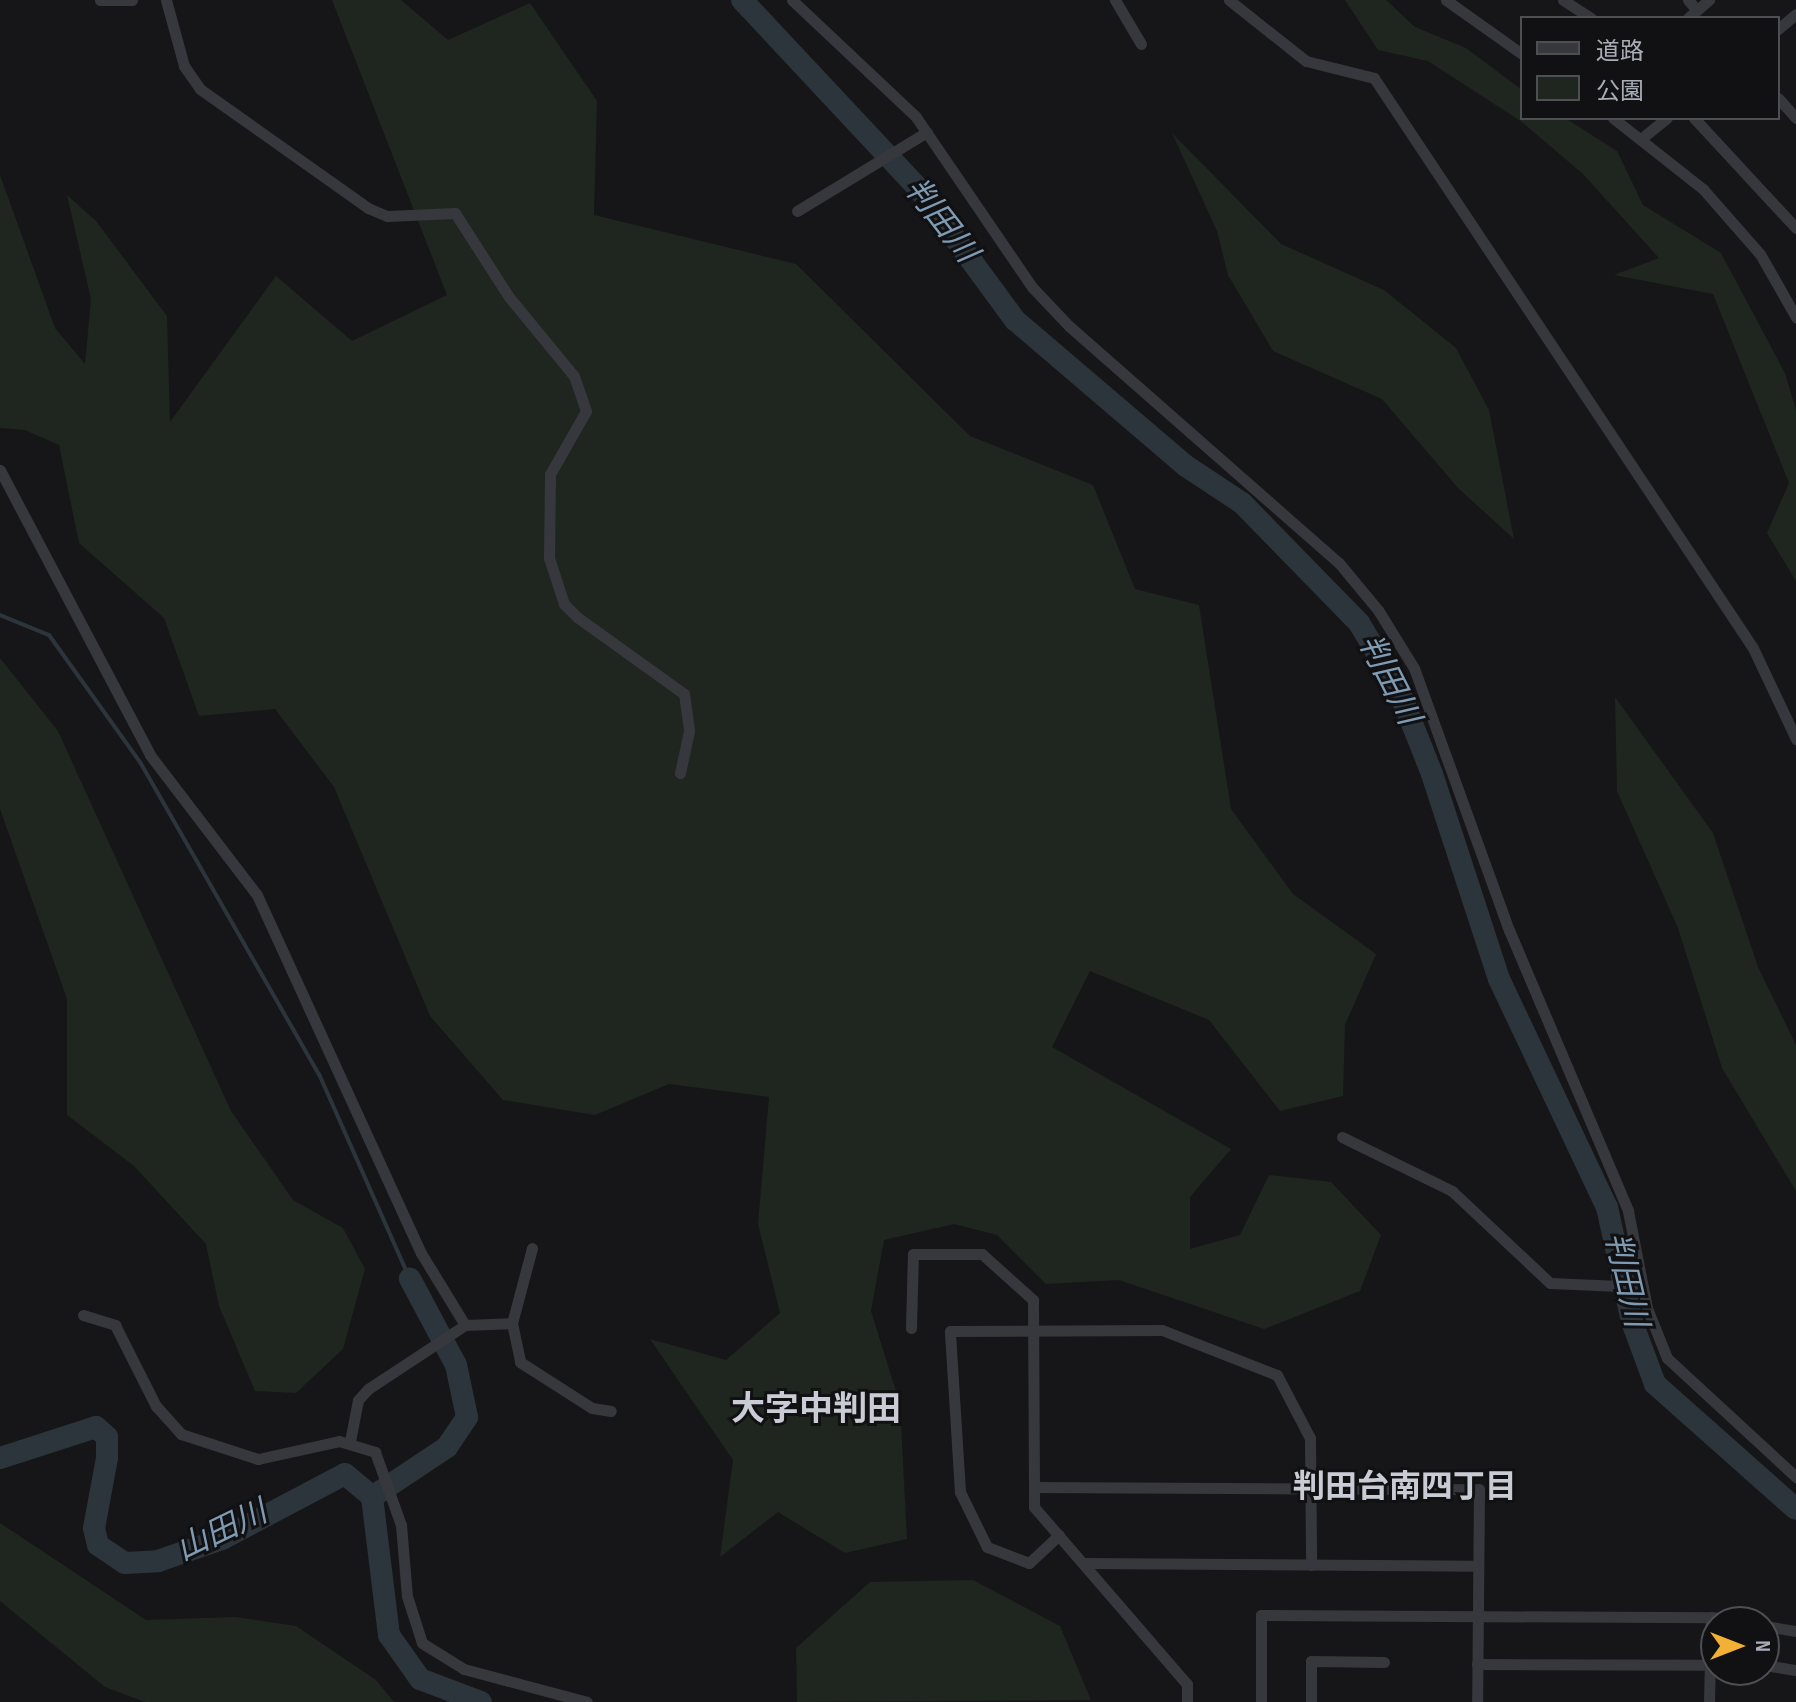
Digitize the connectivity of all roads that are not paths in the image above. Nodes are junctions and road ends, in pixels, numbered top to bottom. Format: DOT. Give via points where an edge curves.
graph roads {
  1 [pos="100,0"];
  2 [pos="132,0"];
  3 [pos="166,0"];
  4 [pos="792,0"];
  5 [pos="1115,0"];
  6 [pos="1229,0"];
  7 [pos="1446,0"];
  8 [pos="1563,0"];
  9 [pos="1688,0"];
  10 [pos="1709,0"];
  11 [pos="1693,14"];
  12 [pos="1796,14"];
  13 [pos="1588,16"];
  14 [pos="1780,27"];
  15 [pos="1141,44"];
  16 [pos="1520,53"];
  17 [pos="1780,100"];
  18 [pos="1796,118"];
  19 [pos="1616,120"];
  20 [pos="1664,120"];
  21 [pos="1696,120"];
  22 [pos="927,132"];
  23 [pos="1642,138"];
  24 [pos="797,211"];
  25 [pos="1796,228"];
  26 [pos="1796,317"];
  27 [pos="0,470"];
  28 [pos="1796,739"];
  29 [pos="680,773"];
  30 [pos="1342,1137"];
  31 [pos="532,1248"];
  32 [pos="1639,1287"];
  33 [pos="83,1315"];
  34 [pos="512,1323"];
  35 [pos="465,1325"];
  36 [pos="911,1328"];
  37 [pos="1034,1331"];
  38 [pos="611,1411"];
  39 [pos="350,1441"];
  40 [pos="1796,1477"];
  41 [pos="1034,1487"];
  42 [pos="1311,1488"];
  43 [pos="1059,1535"];
  44 [pos="1084,1563"];
  45 [pos="1311,1565"];
  46 [pos="1477,1566"];
  47 [pos="1478,1614"];
  48 [pos="1700,1617"];
  49 [pos="1384,1662"];
  50 [pos="1477,1664"];
  51 [pos="1700,1665"];
  52 [pos="587,1702"];
  53 [pos="1187,1702"];
  54 [pos="1261,1702"];
  55 [pos="1311,1702"];
  56 [pos="1477,1702"];
  1 -- 2 [label="street"];
  3 -- 29 [label="street" via="184,66 200,89 368,208 387,216 455,213 509,297 574,376 586,411 550,474 549,558 570,610 684,694 689,731"];
  4 -- 22 [label="street"];
  5 -- 15 [label="street"];
  6 -- 28 [label="street" via="1306,61 1374,78 1753,648"];
  7 -- 16 [label="street"];
  8 -- 13 [label="street"];
  9 -- 11 [label="street"];
  10 -- 11 [label="street"];
  12 -- 14 [label="street"];
  17 -- 18 [label="street"];
  19 -- 23 [label="street"];
  20 -- 23 [label="street"];
  21 -- 25 [label="street"];
  22 -- 24 [label="street"];
  22 -- 32 [label="street" via="1032,287 1113,370 1339,563 1397,640 1628,1211"];
  23 -- 26 [label="street" via="1703,189 1760,254"];
  27 -- 35 [label="street" via="150,755 257,895 421,1253"];
  30 -- 32 [label="street" via="1452,1191 1550,1283"];
  31 -- 34 [label="street"];
  32 -- 40 [label="street" via="1679,1375"];
  33 -- 39 [label="street" via="115,1325 156,1406 181,1434 258,1459"];
  34 -- 35 [label="street"];
  34 -- 38 [label="street" via="529,1374"];
  35 -- 39 [label="street" via="368,1389 358,1400"];
  36 -- 37 [label="street" via="913,1254 982,1254 1033,1300"];
  37 -- 41 [label="street"];
  37 -- 42 [label="street" via="1162,1330 1277,1375 1310,1438"];
  37 -- 43 [label="street" via="950,1331 960,1492 987,1547 1029,1563"];
  39 -- 52 [label="street" via="375,1452 384,1466 422,1643 464,1669"];
  41 -- 42 [label="street"];
  41 -- 43 [label="street" via="1034,1507"];
  42 -- 45 [label="street"];
  42 -- 46 [label="street" via="1479,1489"];
  43 -- 44 [label="street"];
  44 -- 45 [label="street"];
  44 -- 53 [label="street" via="1187,1684"];
  45 -- 46 [label="street"];
  46 -- 47 [label="street"];
  47 -- 48 [label="street"];
  47 -- 50 [label="street"];
  47 -- 54 [label="street" via="1261,1615"];
  49 -- 55 [label="street" via="1311,1661"];
  50 -- 51 [label="street"];
  50 -- 56 [label="street"];
}
